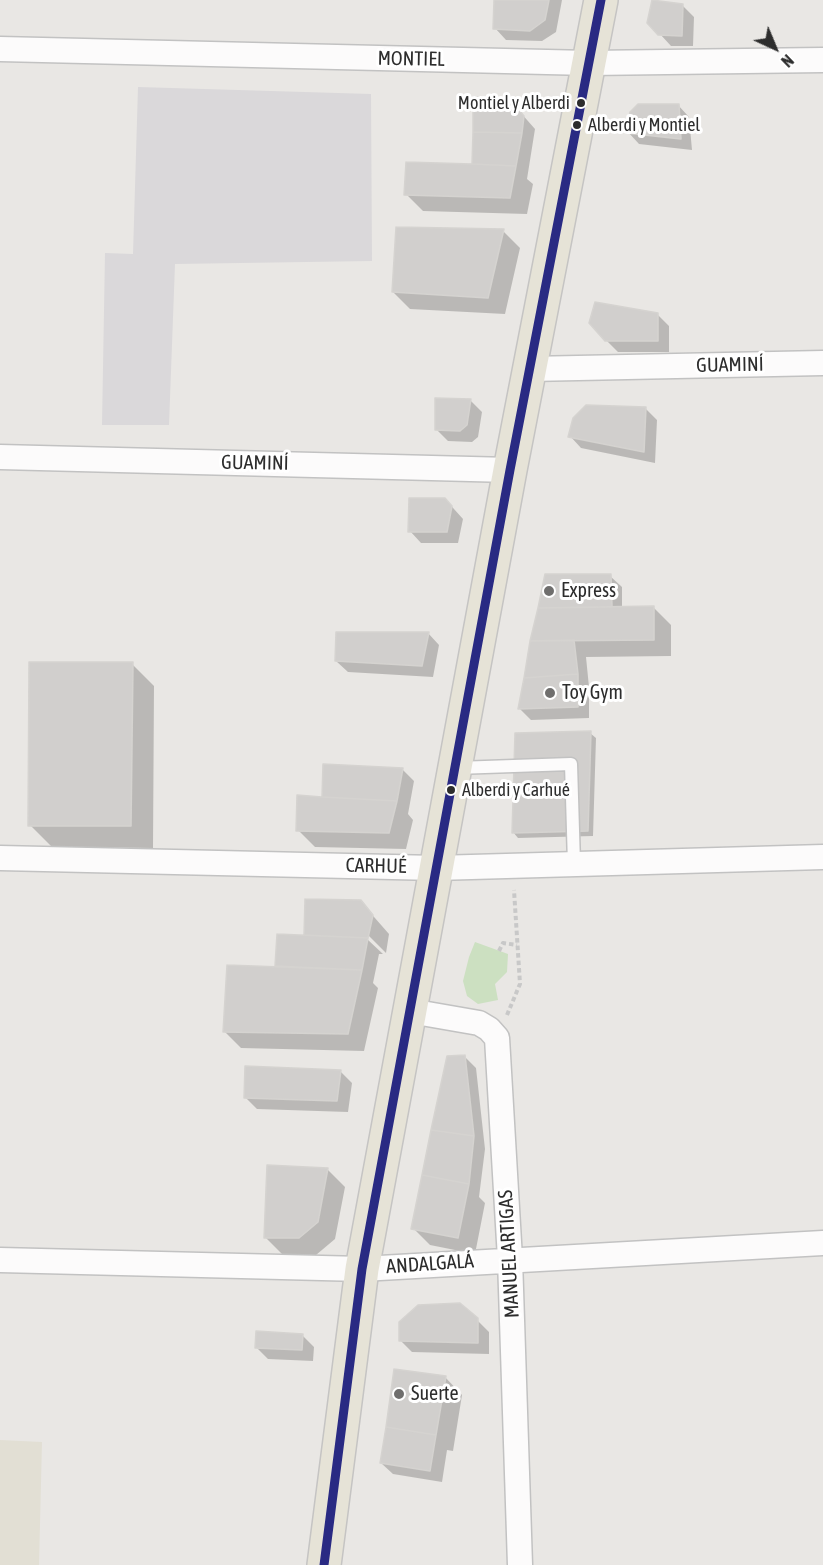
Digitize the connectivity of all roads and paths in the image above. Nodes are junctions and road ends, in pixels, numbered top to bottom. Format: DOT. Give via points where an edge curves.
graph roads {
  1 [pos="601,0"];
  2 [pos="0,49"];
  3 [pos="823,60"];
  4 [pos="588,63"];
  5 [pos="823,363"];
  6 [pos="529,369"];
  7 [pos="0,457"];
  8 [pos="510,470"];
  9 [pos="454,768"];
  10 [pos="823,857"];
  11 [pos="0,858"];
  12 [pos="574,864"];
  13 [pos="513,865"];
  14 [pos="436,868"];
  15 [pos="517,945"];
  16 [pos="499,951"];
  17 [pos="410,1011"];
  18 [pos="497,1038"];
  19 [pos="823,1243"];
  20 [pos="510,1259"];
  21 [pos="0,1260"];
  22 [pos="362,1269"];
  23 [pos="324,1565"];
  24 [pos="520,1565"];
  1 -- 4 [label="main road"];
  2 -- 4 [label="street, MONTIEL"];
  3 -- 4 [label="street, MONTIEL"];
  4 -- 6 [label="main road"];
  5 -- 6 [label="street, GUAMINÍ"];
  6 -- 8 [label="main road"];
  7 -- 8 [label="street, GUAMINÍ"];
  8 -- 9 [label="main road"];
  9 -- 12 [label="lane" via="571,764"];
  9 -- 14 [label="main road"];
  10 -- 12 [label="street, CARHUÉ"];
  11 -- 14 [label="street, CARHUÉ"];
  12 -- 13 [label="street, CARHUÉ"];
  13 -- 14 [label="street, CARHUÉ"];
  13 -- 15 [label="path"];
  14 -- 17 [label="main road"];
  15 -- 16 [label="path" via="503,943"];
  15 -- 18 [label="path" via="520,984"];
  17 -- 18 [label="street" via="479,1023"];
  17 -- 22 [label="main road"];
  18 -- 20 [label="street, MANUEL ARTIGAS"];
  19 -- 20 [label="street, ANDALGALÁ"];
  20 -- 22 [label="street, ANDALGALÁ"];
  20 -- 24 [label="street, MANUEL ARTIGAS"];
  21 -- 22 [label="street, ANDALGALÁ"];
  22 -- 23 [label="main road"];
}
